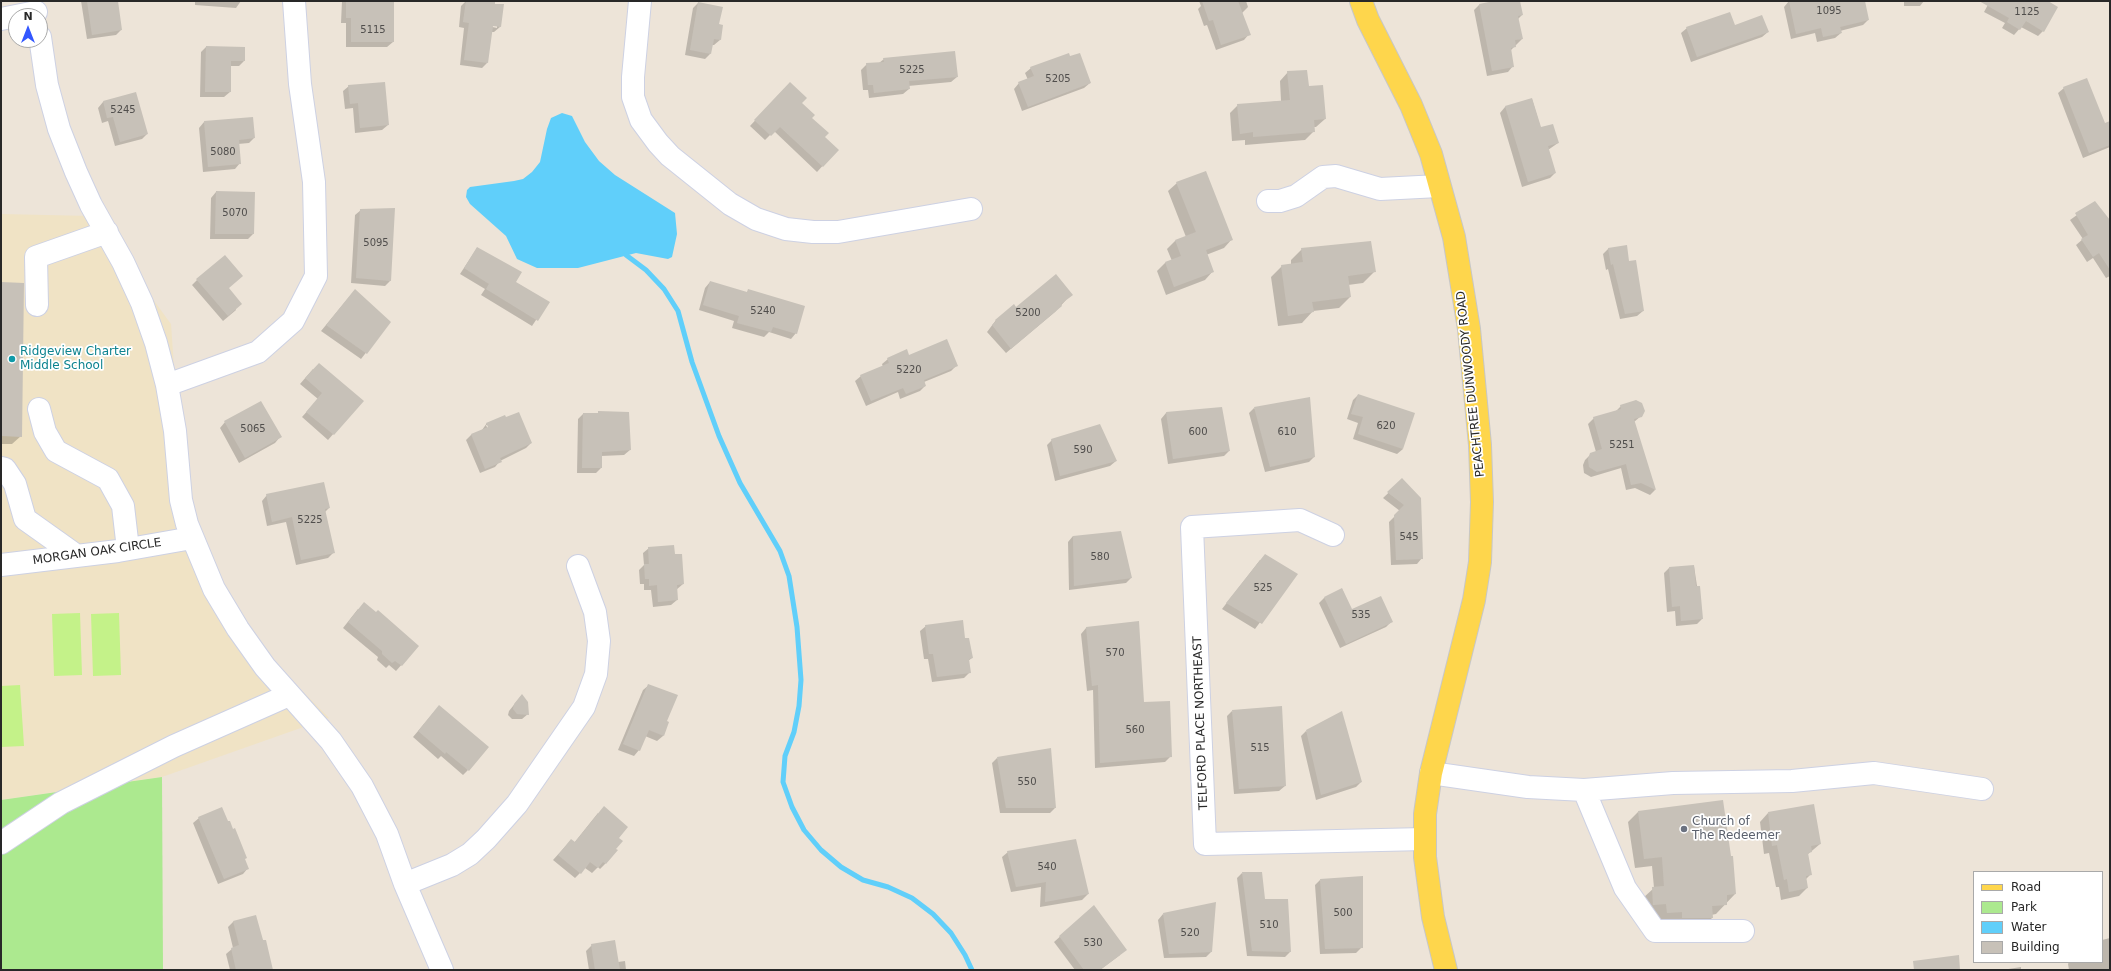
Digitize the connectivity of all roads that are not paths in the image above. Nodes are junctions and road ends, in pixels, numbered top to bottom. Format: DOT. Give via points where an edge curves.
graph roads {
  1 [pos="294,1"];
  2 [pos="640,1"];
  3 [pos="1361,1"];
  4 [pos="42,48"];
  5 [pos="1439,186"];
  6 [pos="1268,201"];
  7 [pos="971,208"];
  8 [pos="107,232"];
  9 [pos="37,305"];
  10 [pos="167,385"];
  11 [pos="39,409"];
  12 [pos="1,468"];
  13 [pos="1333,535"];
  14 [pos="192,538"];
  15 [pos="128,550"];
  16 [pos="77,556"];
  17 [pos="1,566"];
  18 [pos="578,566"];
  19 [pos="289,695"];
  20 [pos="1431,773"];
  21 [pos="1982,789"];
  22 [pos="1584,790"];
  23 [pos="1425,839"];
  24 [pos="1,843"];
  25 [pos="406,884"];
  26 [pos="1743,931"];
  27 [pos="442,970"];
  28 [pos="1446,970"];
  1 -- 10 [label="street" via="300,84 314,182 316,276 293,321 258,352"];
  2 -- 7 [label="street" via="632,77 633,97 641,120 670,156 730,204 756,219 786,229 814,232 838,232"];
  3 -- 5 [label="main road, PEACHTREE DUNWOODY ROAD" via="1411,105 1431,154"];
  4 -- 8 [label="street" via="47,85 59,129 76,172"];
  5 -- 6 [label="street" via="1380,189 1336,176 1323,177 1296,196 1280,201"];
  5 -- 20 [label="main road, PEACHTREE DUNWOODY ROAD" via="1454,237 1469,329 1480,445 1481,517 1480,562 1474,600"];
  8 -- 9 [label="street" via="36,257"];
  8 -- 10 [label="street" via="142,303"];
  10 -- 14 [label="street" via="175,431 181,500"];
  11 -- 15 [label="street" via="44,432 56,451 108,479 123,506"];
  12 -- 16 [label="street" via="5,469 15,484 25,519"];
  13 -- 23 [label="street, TELFORD PLACE NORTHEAST" via="1300,520 1192,527 1206,844"];
  14 -- 15 [label="street, MORGAN OAK CIRCLE"];
  14 -- 19 [label="street" via="214,589 238,630"];
  15 -- 16 [label="street, MORGAN OAK CIRCLE"];
  16 -- 17 [label="street, MORGAN OAK CIRCLE"];
  18 -- 25 [label="street" via="595,612 599,640 596,674 584,707 517,804 486,839 470,854 452,865"];
  19 -- 24 [label="street" via="174,746 68,800"];
  19 -- 25 [label="street" via="331,741 362,786 387,834"];
  20 -- 22 [label="street" via="1528,786"];
  20 -- 23 [label="main road, PEACHTREE DUNWOODY ROAD" via="1425,814"];
  21 -- 22 [label="street" via="1874,773 1792,781 1673,783"];
  22 -- 26 [label="street" via="1625,888 1655,931"];
  23 -- 28 [label="main road, PEACHTREE DUNWOODY ROAD" via="1433,917"];
  25 -- 27 [label="street"];
}
